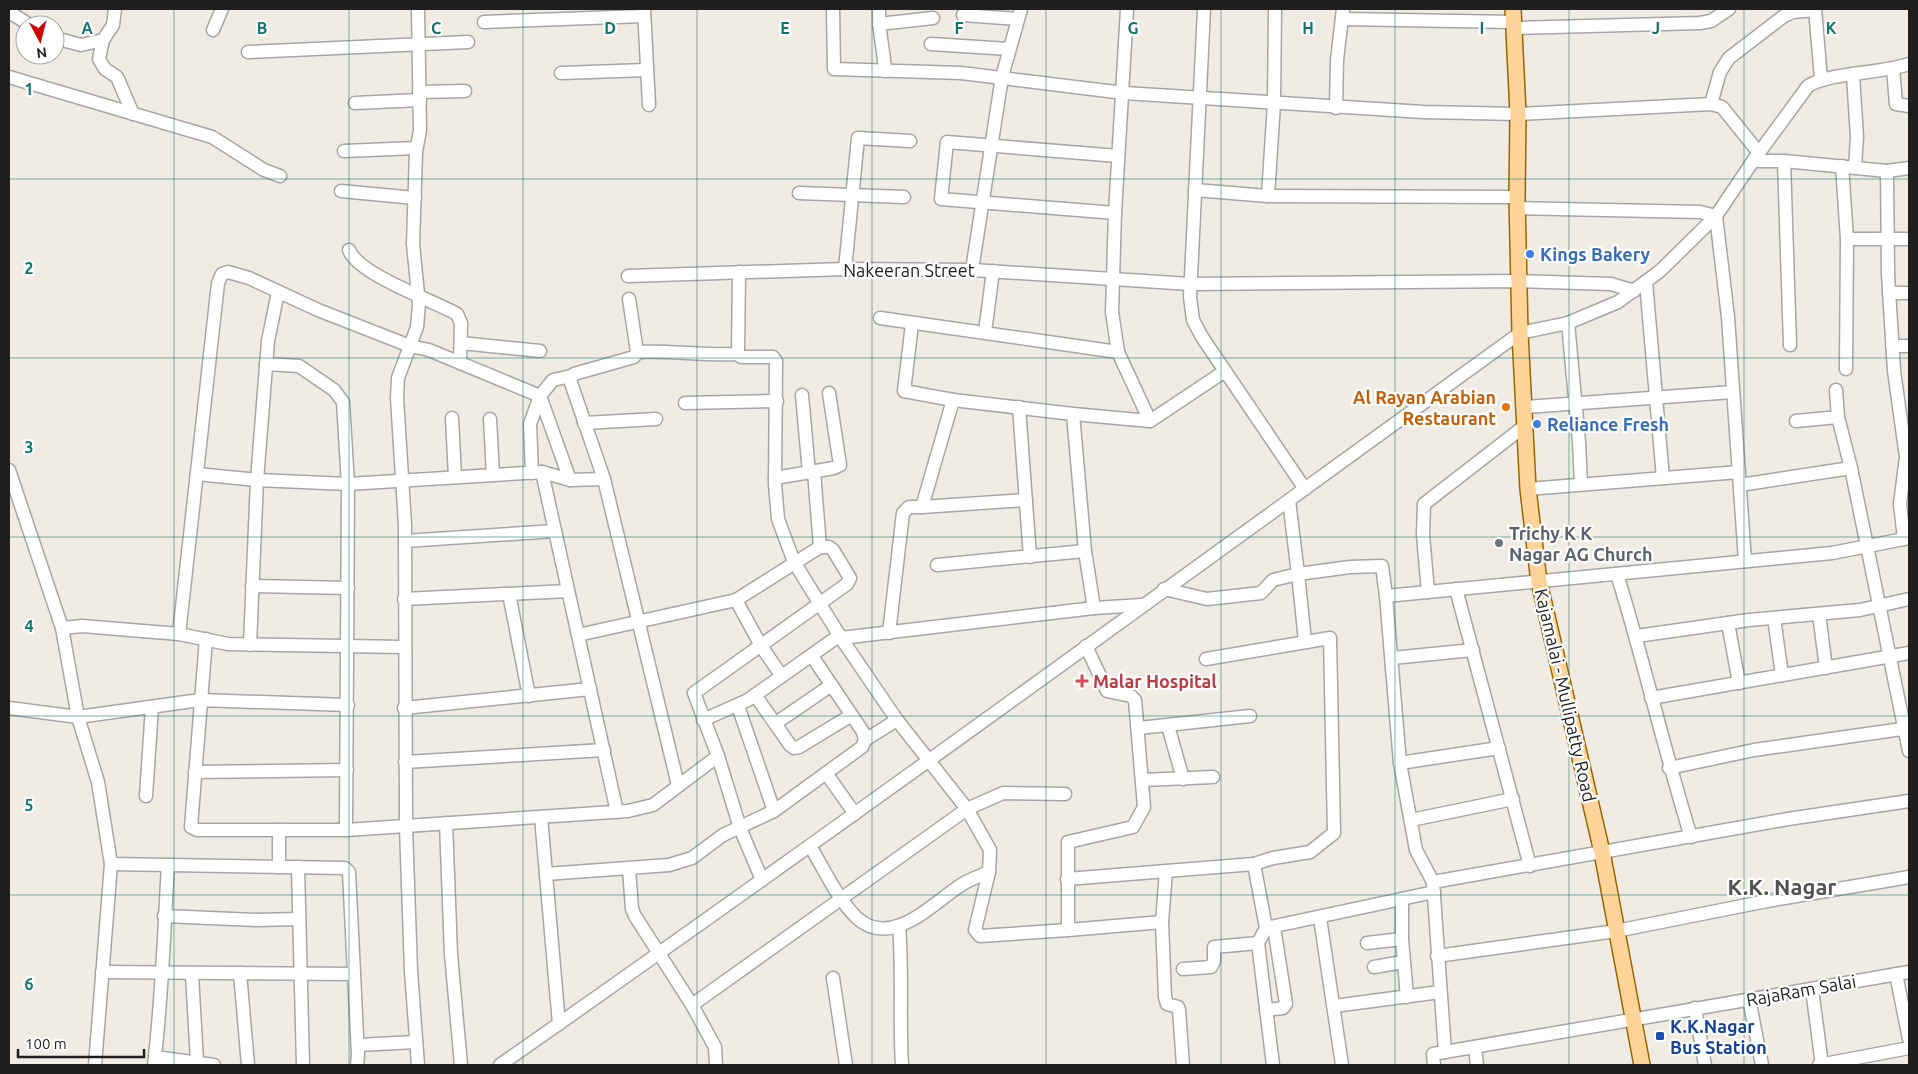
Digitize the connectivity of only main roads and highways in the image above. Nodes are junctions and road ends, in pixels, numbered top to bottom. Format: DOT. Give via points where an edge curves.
graph roads {
  1 [pos="1513,20"];
  2 [pos="1642,1065"];
  1 -- 2 [label="main road, Kajamalai - Mullipatty Road" via="1518,114 1520,333 1528,489 1539,582 1602,852"];
}
